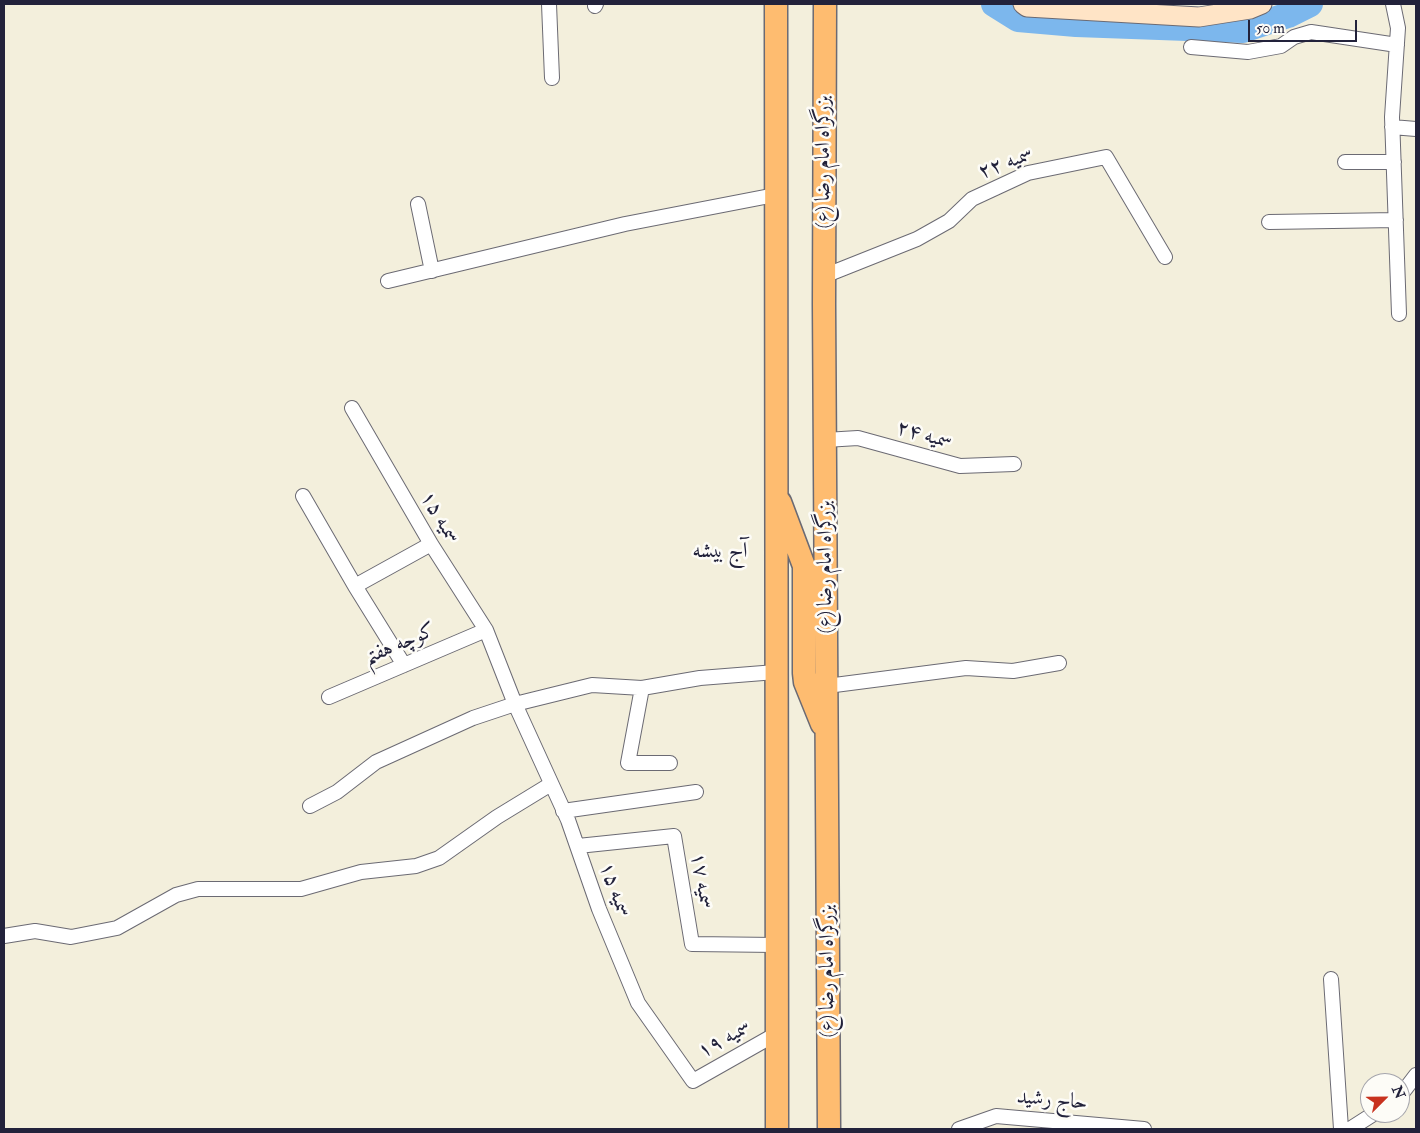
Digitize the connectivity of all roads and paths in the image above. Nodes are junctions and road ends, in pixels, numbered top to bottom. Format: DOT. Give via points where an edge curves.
graph roads {
  1 [pos="548,4"];
  2 [pos="776,4"];
  3 [pos="825,4"];
  4 [pos="1023,4"];
  5 [pos="1262,4"];
  6 [pos="1393,4"];
  7 [pos="1139,8"];
  8 [pos="1397,45"];
  9 [pos="1191,47"];
  10 [pos="552,78"];
  11 [pos="1392,127"];
  12 [pos="1416,128"];
  13 [pos="1345,162"];
  14 [pos="1394,162"];
  15 [pos="775,195"];
  16 [pos="418,204"];
  17 [pos="1396,220"];
  18 [pos="1269,222"];
  19 [pos="1165,257"];
  20 [pos="432,270"];
  21 [pos="824,276"];
  22 [pos="388,281"];
  23 [pos="1399,314"];
  24 [pos="352,408"];
  25 [pos="825,440"];
  26 [pos="1014,464"];
  27 [pos="776,489"];
  28 [pos="303,496"];
  29 [pos="431,544"];
  30 [pos="355,586"];
  31 [pos="776,614"];
  32 [pos="815,616"];
  33 [pos="486,630"];
  34 [pos="1059,663"];
  35 [pos="404,665"];
  36 [pos="776,672"];
  37 [pos="827,686"];
  38 [pos="642,688"];
  39 [pos="329,697"];
  40 [pos="515,704"];
  41 [pos="827,736"];
  42 [pos="670,763"];
  43 [pos="551,784"];
  44 [pos="696,792"];
  45 [pos="310,806"];
  46 [pos="563,811"];
  47 [pos="578,846"];
  48 [pos="4,936"];
  49 [pos="776,946"];
  50 [pos="1331,979"];
  51 [pos="776,1034"];
  52 [pos="693,1081"];
  53 [pos="777,1129"];
  54 [pos="829,1129"];
  55 [pos="959,1129"];
  56 [pos="1144,1129"];
  57 [pos="1341,1129"];
  1 -- 10 [label="street"];
  2 -- 15 [label="highway"];
  3 -- 21 [label="highway, بزرگراه امام رضا (ع)"];
  4 -- 7 [label="main road"];
  5 -- 7 [label="main road" via="1199,17"];
  6 -- 8 [label="street" via="1398,28"];
  8 -- 9 [label="street" via="1312,32 1294,37 1281,46 1248,52"];
  8 -- 11 [label="street"];
  11 -- 12 [label="street"];
  11 -- 14 [label="street"];
  13 -- 14 [label="street"];
  14 -- 17 [label="street"];
  15 -- 20 [label="street" via="625,224"];
  15 -- 27 [label="highway"];
  16 -- 20 [label="street"];
  17 -- 18 [label="street"];
  17 -- 23 [label="street"];
  19 -- 21 [label="street, سمیه ۲۲" via="1106,157 1028,173 972,199 949,221 917,239"];
  20 -- 22 [label="street"];
  21 -- 25 [label="highway, بزرگراه امام رضا (ع)"];
  24 -- 29 [label="street, سمیه ۱۵"];
  25 -- 26 [label="street, سمیه ۲۴" via="858,438 960,466"];
  25 -- 32 [label="highway, بزرگراه امام رضا (ع)"];
  27 -- 31 [label="highway"];
  27 -- 32 [label="highway" via="804,562"];
  28 -- 30 [label="street"];
  29 -- 30 [label="street"];
  29 -- 33 [label="street, سمیه ۱۵"];
  30 -- 35 [label="street"];
  31 -- 32 [label="highway"];
  31 -- 36 [label="highway"];
  32 -- 37 [label="highway, بزرگراه امام رضا (ع)"];
  32 -- 41 [label="highway" via="804,677"];
  33 -- 35 [label="street, کوچه هفتم"];
  33 -- 40 [label="street, سمیه ۱۵"];
  34 -- 37 [label="street" via="1013,671 966,668"];
  35 -- 39 [label="street, کوچه هفتم"];
  36 -- 38 [label="street" via="700,678"];
  36 -- 49 [label="highway"];
  37 -- 41 [label="highway, بزرگراه امام رضا (ع)"];
  38 -- 40 [label="street" via="592,685"];
  38 -- 42 [label="street" via="628,763"];
  40 -- 43 [label="street, سمیه ۱۵"];
  40 -- 45 [label="street" via="473,718 376,762 337,792"];
  41 -- 54 [label="highway, بزرگراه امام رضا (ع)"];
  43 -- 46 [label="street, سمیه ۱۵"];
  43 -- 48 [label="street" via="439,858 416,866 361,872 301,890 198,889 176,895 117,928 71,937 35,931"];
  44 -- 46 [label="street"];
  46 -- 47 [label="street, سمیه ۱۵"];
  47 -- 49 [label="street, سمیه ۱۷" via="674,836 692,944"];
  47 -- 52 [label="street, سمیه ۱۵" via="599,909 638,1003"];
  49 -- 51 [label="highway"];
  50 -- 57 [label="street"];
  51 -- 52 [label="street, سمیه ۱۹"];
  51 -- 53 [label="highway"];
  55 -- 56 [label="street, حاج رشید" via="996,1116"];
}
